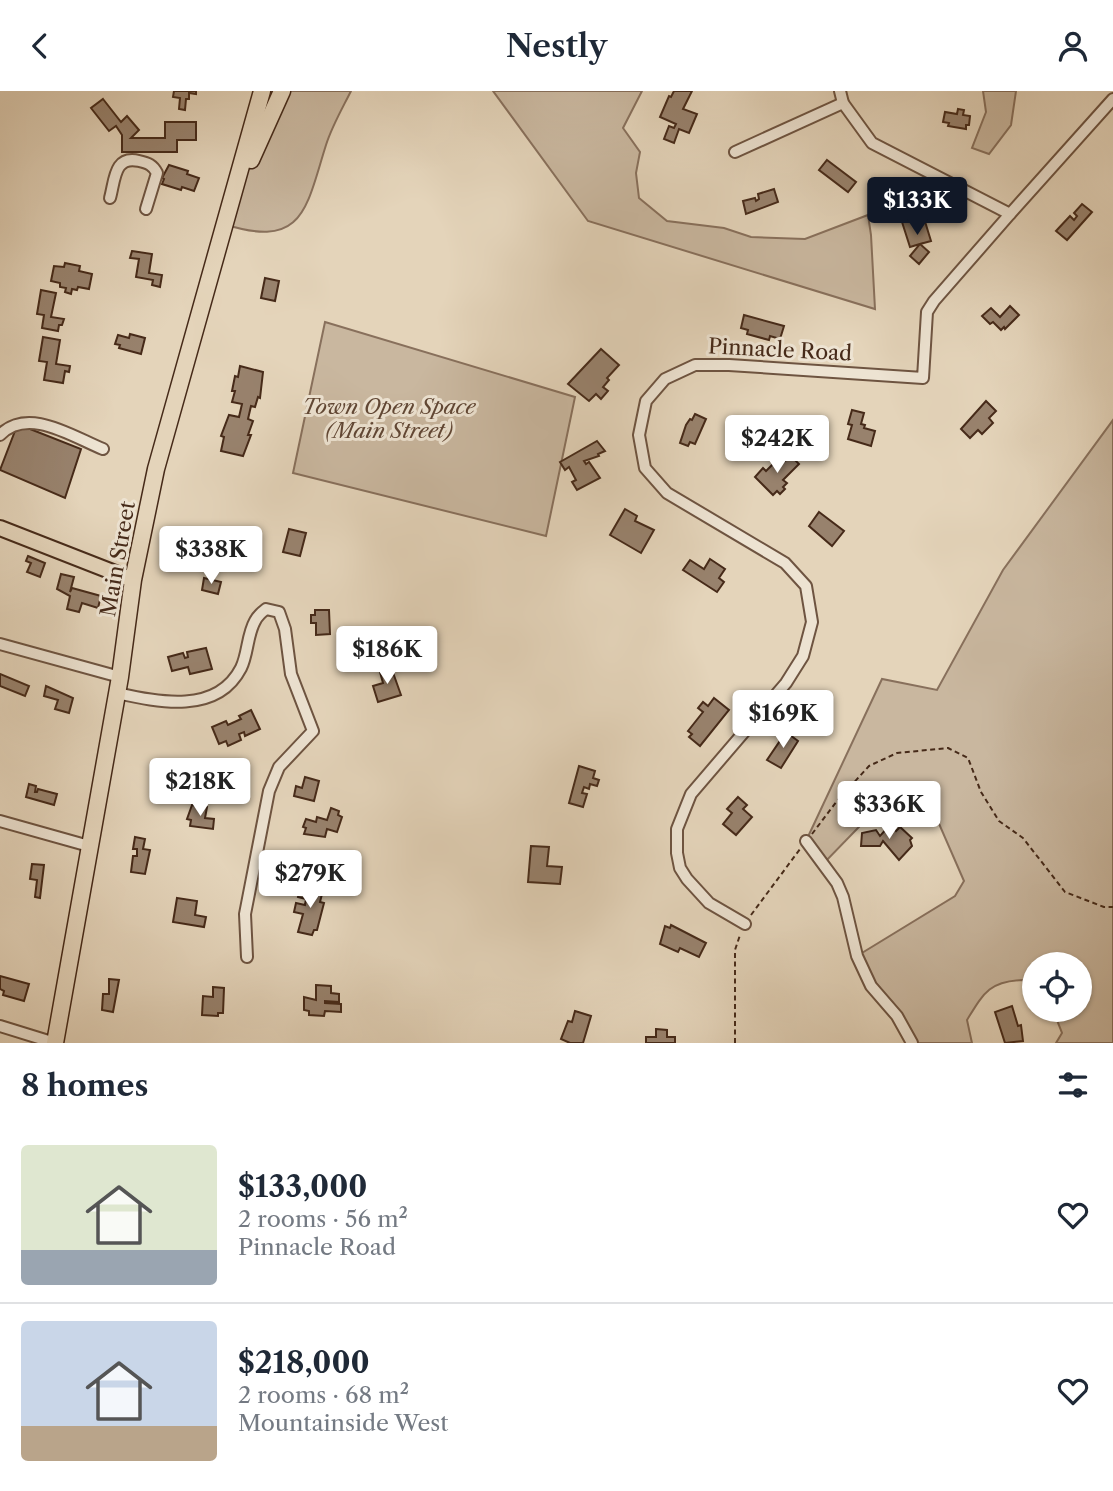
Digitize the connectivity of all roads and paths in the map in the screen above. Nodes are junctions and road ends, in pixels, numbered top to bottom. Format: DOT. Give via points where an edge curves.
graph roads {
  1 [pos="261,91"];
  2 [pos="282,91"];
  3 [pos="841,97"];
  4 [pos="1113,99"];
  5 [pos="735,152"];
  6 [pos="110,198"];
  7 [pos="146,209"];
  8 [pos="1010,213"];
  9 [pos="225,224"];
  10 [pos="0,435"];
  11 [pos="103,449"];
  12 [pos="0,528"];
  13 [pos="133,580"];
  14 [pos="0,644"];
  15 [pos="119,685"];
  16 [pos="0,821"];
  17 [pos="806,841"];
  18 [pos="89,846"];
  19 [pos="1113,907"];
  20 [pos="745,924"];
  21 [pos="247,957"];
  22 [pos="0,1026"];
  23 [pos="55,1043"];
  24 [pos="735,1043"];
  25 [pos="912,1043"];
  1 -- 9 [label="highway, Main Street"];
  2 -- 9 [label="highway"];
  3 -- 5 [label="street"];
  3 -- 8 [label="street" via="872,143"];
  4 -- 8 [label="street, Pinnacle Road"];
  6 -- 7 [label="street" via="119,164 131,159 149,163 157,173"];
  8 -- 20 [label="street, Pinnacle Road" via="928,312 923,378 695,365 665,379 646,401 639,435 645,468 667,493 785,563 806,586 812,622 803,656 786,683 691,794 677,829 677,853 687,879 709,902"];
  9 -- 13 [label="highway, Main Street" via="163,437"];
  10 -- 11 [label="street" via="31,422"];
  12 -- 13 [label="main road"];
  13 -- 15 [label="highway, Main Street"];
  14 -- 15 [label="street"];
  15 -- 18 [label="highway, Main Street"];
  15 -- 21 [label="street" via="161,703 194,702 223,689 241,669 254,622 265,609 279,612 291,674 313,731 279,767 269,791 245,914"];
  16 -- 18 [label="street"];
  17 -- 19 [label="path" via="869,766 897,754 948,748 968,758 999,821 1023,838 1065,892"];
  17 -- 20 [label="path"];
  17 -- 25 [label="street" via="837,883 857,956 871,986 897,1016"];
  18 -- 23 [label="highway, Main Street"];
  20 -- 24 [label="path" via="735,950"];
  22 -- 23 [label="street"];
}
